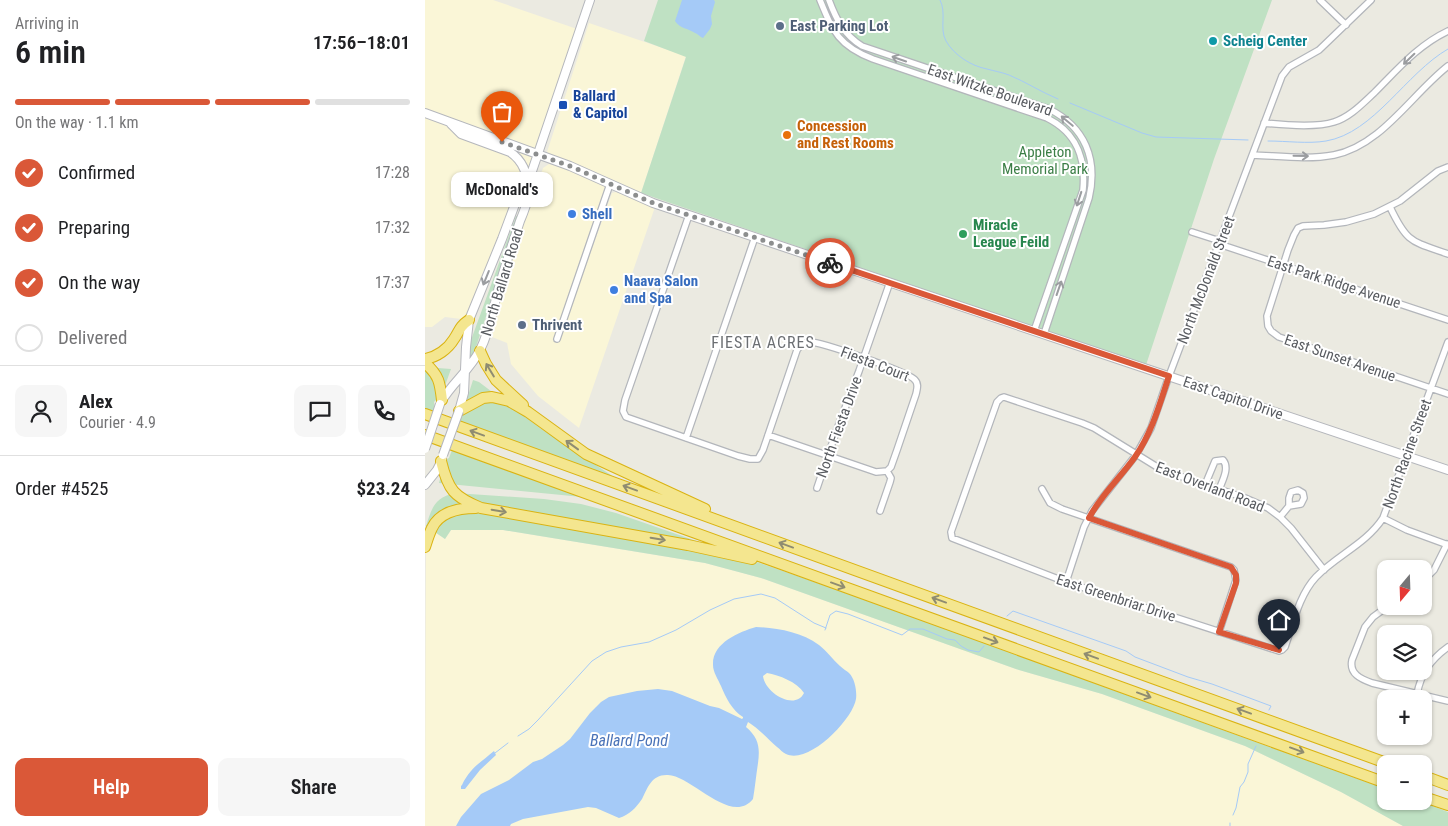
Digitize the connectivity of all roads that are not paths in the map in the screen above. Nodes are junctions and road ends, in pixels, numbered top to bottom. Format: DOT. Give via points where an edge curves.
graph roads {
  1 [pos="590,0"];
  2 [pos="820,0"];
  3 [pos="829,0"];
  4 [pos="1320,0"];
  5 [pos="1371,0"];
  6 [pos="1346,25"];
  7 [pos="1448,31"];
  8 [pos="1448,66"];
  9 [pos="425,113"];
  10 [pos="450,123"];
  11 [pos="1264,123"];
  12 [pos="537,155"];
  13 [pos="1253,155"];
  14 [pos="1448,167"];
  15 [pos="610,184"];
  16 [pos="527,186"];
  17 [pos="1390,206"];
  18 [pos="689,215"];
  19 [pos="1192,232"];
  20 [pos="755,237"];
  21 [pos="1220,243"];
  22 [pos="1448,254"];
  23 [pos="1283,265"];
  24 [pos="890,282"];
  25 [pos="469,320"];
  26 [pos="1448,320"];
  27 [pos="1035,331"];
  28 [pos="1044,334"];
  29 [pos="557,339"];
  30 [pos="1448,342"];
  31 [pos="480,351"];
  32 [pos="863,358"];
  33 [pos="425,359"];
  34 [pos="425,364"];
  35 [pos="464,373"];
  36 [pos="1169,376"];
  37 [pos="1431,388"];
  38 [pos="1448,394"];
  39 [pos="441,402"];
  40 [pos="459,411"];
  41 [pos="529,412"];
  42 [pos="425,414"];
  43 [pos="425,435"];
  44 [pos="768,435"];
  45 [pos="686,438"];
  46 [pos="425,449"];
  47 [pos="1136,455"];
  48 [pos="828,456"];
  49 [pos="1407,457"];
  50 [pos="442,458"];
  51 [pos="1448,470"];
  52 [pos="887,471"];
  53 [pos="425,485"];
  54 [pos="1205,485"];
  55 [pos="817,488"];
  56 [pos="1042,489"];
  57 [pos="1219,490"];
  58 [pos="1289,506"];
  59 [pos="481,508"];
  60 [pos="880,511"];
  61 [pos="1281,517"];
  62 [pos="1089,518"];
  63 [pos="1383,518"];
  64 [pos="758,535"];
  65 [pos="952,538"];
  66 [pos="1447,544"];
  67 [pos="425,547"];
  68 [pos="1324,570"];
  69 [pos="1433,571"];
  70 [pos="809,574"];
  71 [pos="1066,582"];
  72 [pos="1377,614"];
  73 [pos="1219,632"];
  74 [pos="1448,646"];
  75 [pos="1282,650"];
  76 [pos="1401,690"];
  77 [pos="1418,690"];
  78 [pos="1432,697"];
  79 [pos="1448,701"];
  80 [pos="1377,760"];
  81 [pos="1432,779"];
  82 [pos="1377,780"];
  83 [pos="1448,785"];
  84 [pos="1432,799"];
  85 [pos="1448,805"];
  1 -- 12 [label="street, North Ballard Road"];
  2 -- 27 [label="street, East Witzke Boulevard, one-way" via="836,36 855,51 1047,118 1074,141 1083,167 1083,190"];
  28 -- 3 [label="street, East Witzke Boulevard, one-way" via="1092,184 1092,165 1084,140 1069,122 1049,109 863,46 842,28"];
  4 -- 6 [label="street"];
  5 -- 6 [label="street, North McDonald Street"];
  6 -- 11 [label="street, North McDonald Street" via="1319,50 1285,71"];
  7 -- 11 [label="street, one-way" via="1426,43 1361,105 1341,119 1319,125"];
  13 -- 8 [label="street, one-way" via="1324,156 1353,148 1384,127"];
  9 -- 10 [label="street, East Capitol Drive"];
  10 -- 12 [label="street, East Capitol Drive"];
  10 -- 16 [label="street" via="461,134 510,152 525,169"];
  11 -- 13 [label="street, North McDonald Street"];
  12 -- 15 [label="street, East Capitol Drive"];
  12 -- 16 [label="street, North Ballard Road"];
  13 -- 21 [label="street, North McDonald Street"];
  14 -- 17 [label="street"];
  15 -- 18 [label="street, East Capitol Drive"];
  15 -- 29 [label="street"];
  16 -- 25 [label="street, North Ballard Road, one-way" via="519,196"];
  16 -- 31 [label="street, North Ballard Road" via="528,197"];
  17 -- 22 [label="street" via="1407,237"];
  17 -- 23 [label="street, East Sunset Avenue" via="1346,222 1298,228"];
  18 -- 20 [label="street, East Capitol Drive"];
  18 -- 45 [label="street" via="623,406 625,417"];
  19 -- 21 [label="street, East Park Ridge Avenue"];
  20 -- 24 [label="street, East Capitol Drive"];
  20 -- 45 [label="street"];
  21 -- 23 [label="street, East Park Ridge Avenue"];
  21 -- 36 [label="street, North McDonald Street"];
  23 -- 26 [label="street, East Park Ridge Avenue"];
  23 -- 37 [label="street, East Sunset Avenue" via="1267,316 1268,326 1275,335"];
  24 -- 27 [label="street, East Capitol Drive"];
  24 -- 32 [label="street, North Fiesta Drive"];
  25 -- 33 [label="highway" via="460,326 447,347"];
  25 -- 35 [label="street, North Ballard Road"];
  27 -- 28 [label="street, East Capitol Drive"];
  28 -- 36 [label="street, East Capitol Drive"];
  30 -- 37 [label="street, North Racine Street"];
  31 -- 35 [label="street, North Ballard Road"];
  41 -- 31 [label="highway, one-way" via="496,380"];
  32 -- 44 [label="street, Fiesta Court" via="816,343 803,343 797,350"];
  32 -- 48 [label="street, North Fiesta Drive"];
  32 -- 52 [label="street, Fiesta Court" via="910,375 918,385"];
  34 -- 39 [label="highway" via="439,378"];
  35 -- 39 [label="street, North Ballard Road"];
  35 -- 40 [label="street, North Ballard Road" via="464,393"];
  36 -- 47 [label="street, North McDonald Street" via="1151,428"];
  36 -- 49 [label="street, East Capitol Drive"];
  37 -- 38 [label="street, East Sunset Avenue"];
  37 -- 49 [label="street, North Racine Street"];
  39 -- 46 [label="street, North Ballard Road, bridge"];
  40 -- 41 [label="highway" via="477,400 491,397 509,401"];
  40 -- 50 [label="street, North Ballard Road, bridge"];
  64 -- 41 [label="highway, one-way" via="586,454"];
  64 -- 42 [label="highway, one-way"];
  43 -- 70 [label="highway"];
  44 -- 45 [label="street" via="760,456 754,460"];
  44 -- 48 [label="street"];
  47 -- 54 [label="street, East Overland Road" via="1162,470"];
  47 -- 62 [label="street, North McDonald Street"];
  47 -- 65 [label="street, East Overland Road" via="1094,428 1001,398 953,526"];
  48 -- 52 [label="street" via="876,472"];
  48 -- 55 [label="street, North Fiesta Drive"];
  49 -- 51 [label="street, East Capitol Drive"];
  49 -- 63 [label="street, North Racine Street"];
  50 -- 53 [label="street, North Ballard Road"];
  50 -- 59 [label="highway" via="445,478 453,493"];
  52 -- 60 [label="street" via="891,478"];
  54 -- 57 [label="street, East Overland Road"];
  54 -- 57 [label="street" via="1215,461 1221,460 1225,462 1226,469"];
  56 -- 62 [label="street" via="1050,503"];
  57 -- 61 [label="street, East Overland Road" via="1263,505"];
  58 -- 61 [label="street"];
  59 -- 67 [label="highway" via="458,509 445,514 434,525"];
  59 -- 70 [label="highway, one-way" via="688,545"];
  61 -- 68 [label="street, East Overland Road"];
  62 -- 71 [label="street, North McDonald Street"];
  62 -- 73 [label="street" via="1231,567 1236,583"];
  63 -- 66 [label="street"];
  63 -- 68 [label="street, North Racine Street" via="1369,535"];
  80 -- 64 [label="highway, one-way"];
  65 -- 71 [label="street, East Greenbriar Drive"];
  66 -- 69 [label="street"];
  68 -- 75 [label="street, North Racine Street" via="1305,592"];
  70 -- 82 [label="highway, one-way"];
  71 -- 73 [label="street, East Greenbriar Drive"];
  72 -- 76 [label="street" via="1365,627 1351,665 1354,674 1372,683"];
  73 -- 75 [label="street, East Greenbriar Drive"];
  74 -- 77 [label="street" via="1427,667"];
  78 -- 79 [label="street"];
  81 -- 83 [label="highway"];
  84 -- 85 [label="highway"];
}
